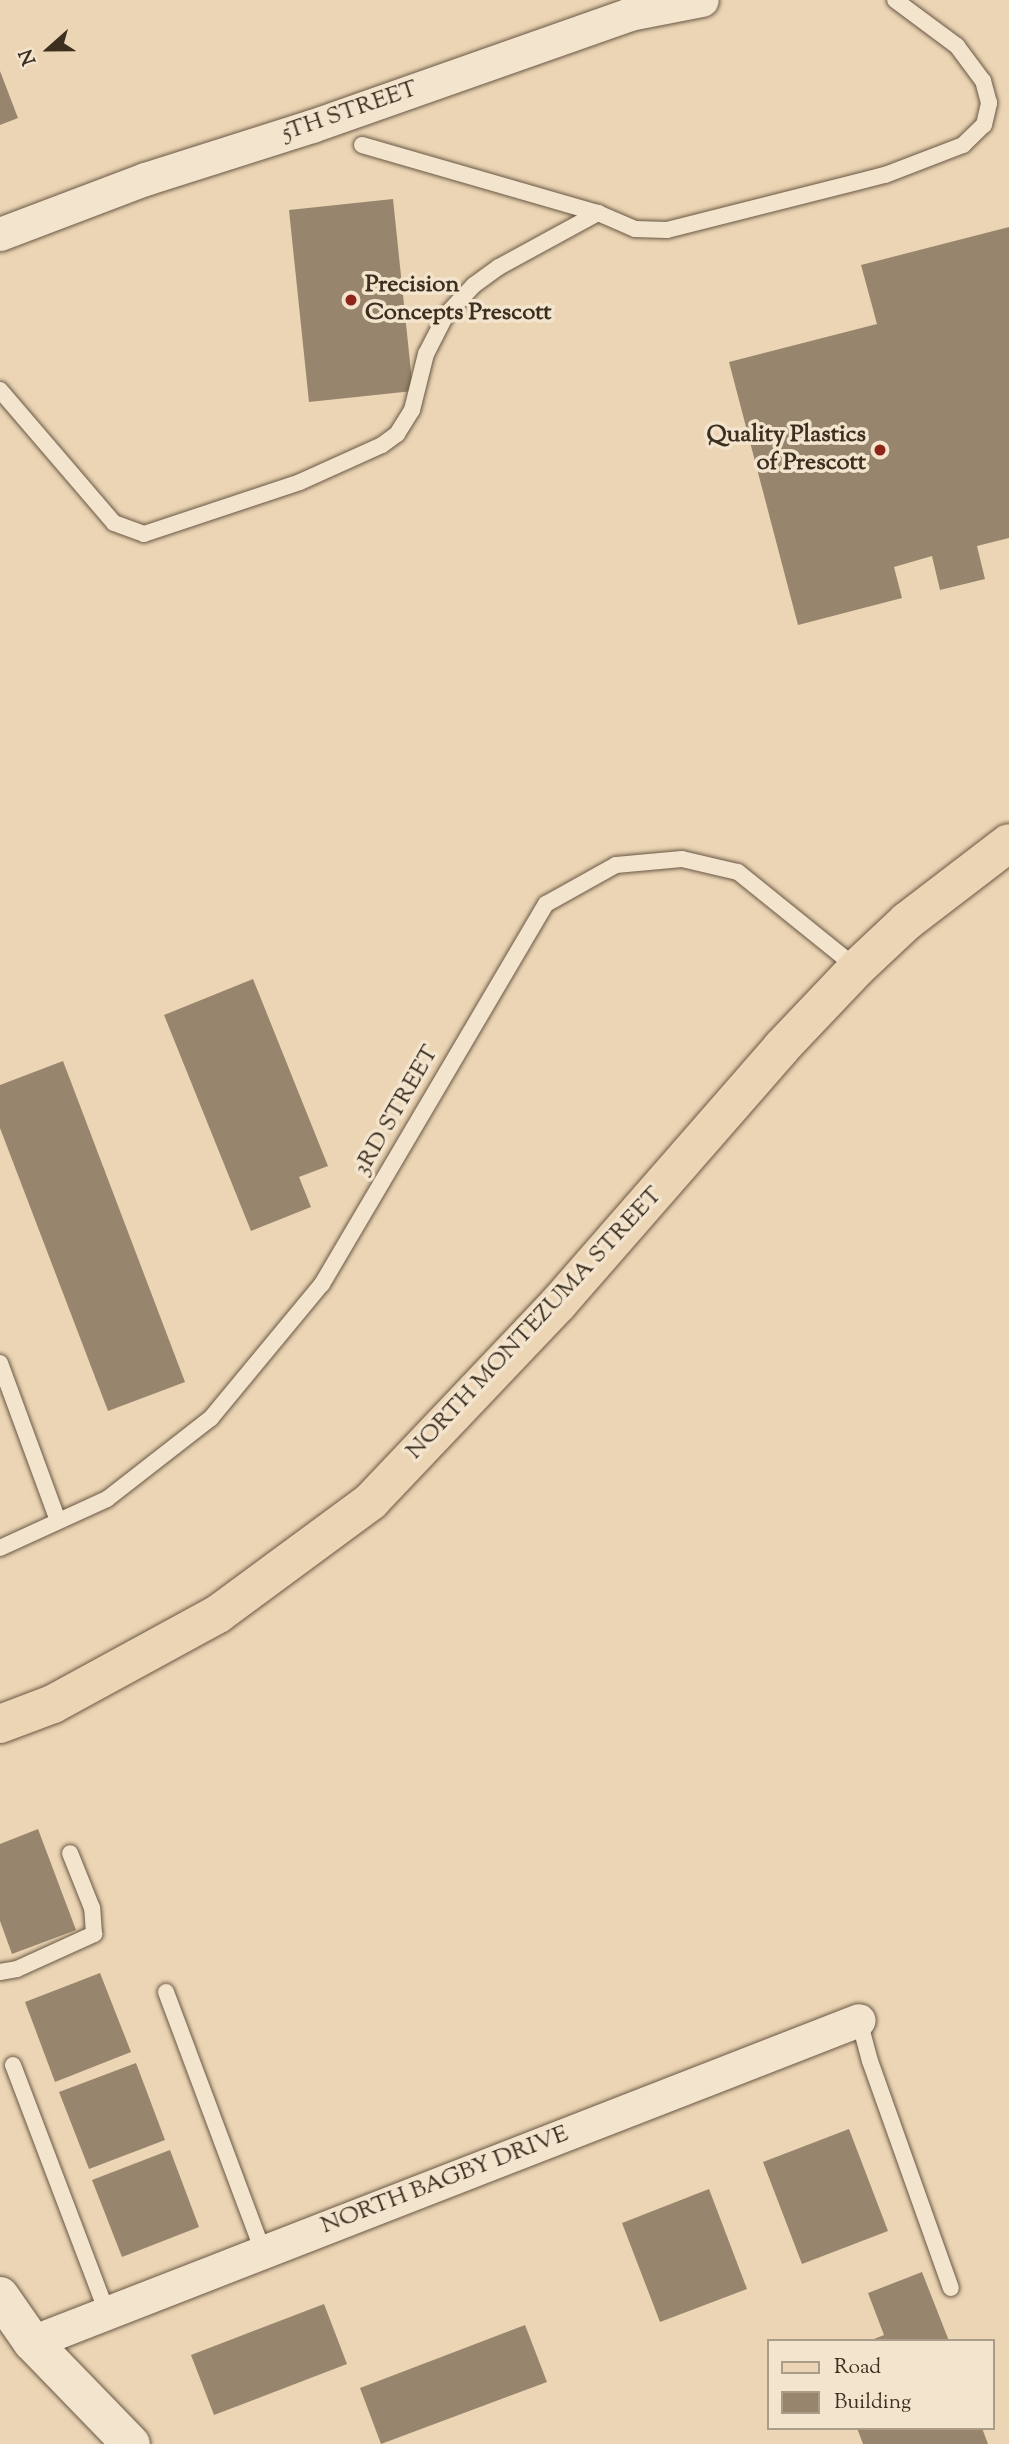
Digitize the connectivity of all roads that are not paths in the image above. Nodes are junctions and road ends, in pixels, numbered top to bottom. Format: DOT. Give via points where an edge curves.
graph roads {
  1 [pos="702,0"];
  2 [pos="895,0"];
  3 [pos="362,145"];
  4 [pos="598,213"];
  5 [pos="0,234"];
  6 [pos="0,390"];
  7 [pos="1009,844"];
  8 [pos="857,968"];
  9 [pos="0,1363"];
  10 [pos="58,1521"];
  11 [pos="0,1548"];
  12 [pos="0,1724"];
  13 [pos="70,1853"];
  14 [pos="0,1972"];
  15 [pos="166,1992"];
  16 [pos="859,2020"];
  17 [pos="13,2065"];
  18 [pos="263,2252"];
  19 [pos="951,2288"];
  20 [pos="0,2296"];
  21 [pos="107,2313"];
  22 [pos="32,2342"];
  23 [pos="131,2444"];
  1 -- 5 [label="street, 5TH STREET" via="630,13 312,126 145,179"];
  2 -- 4 [label="lane" via="957,46 983,81 989,103 984,125 963,145 885,174 667,230 635,229"];
  3 -- 4 [label="lane"];
  4 -- 6 [label="lane" via="499,267 446,315 426,354 412,410 397,434 383,444 300,482 144,534 114,523"];
  7 -- 8 [label="main road, NORTH MONTEZUMA STREET" via="907,921"];
  8 -- 10 [label="lane, 3RD STREET" via="738,872 682,859 617,865 547,904 322,1284 211,1419 107,1499"];
  8 -- 12 [label="main road, NORTH MONTEZUMA STREET" via="781,1048 558,1304 371,1501 218,1614 53,1704"];
  9 -- 10 [label="lane"];
  10 -- 11 [label="lane, 3RD STREET"];
  13 -- 14 [label="lane" via="92,1908 93,1934 17,1969"];
  15 -- 18 [label="lane"];
  16 -- 18 [label="street, NORTH BAGBY DRIVE"];
  16 -- 19 [label="lane"];
  17 -- 21 [label="lane"];
  18 -- 21 [label="street, NORTH BAGBY DRIVE"];
  20 -- 22 [label="street"];
  21 -- 22 [label="street, NORTH BAGBY DRIVE"];
  22 -- 23 [label="street"];
}
